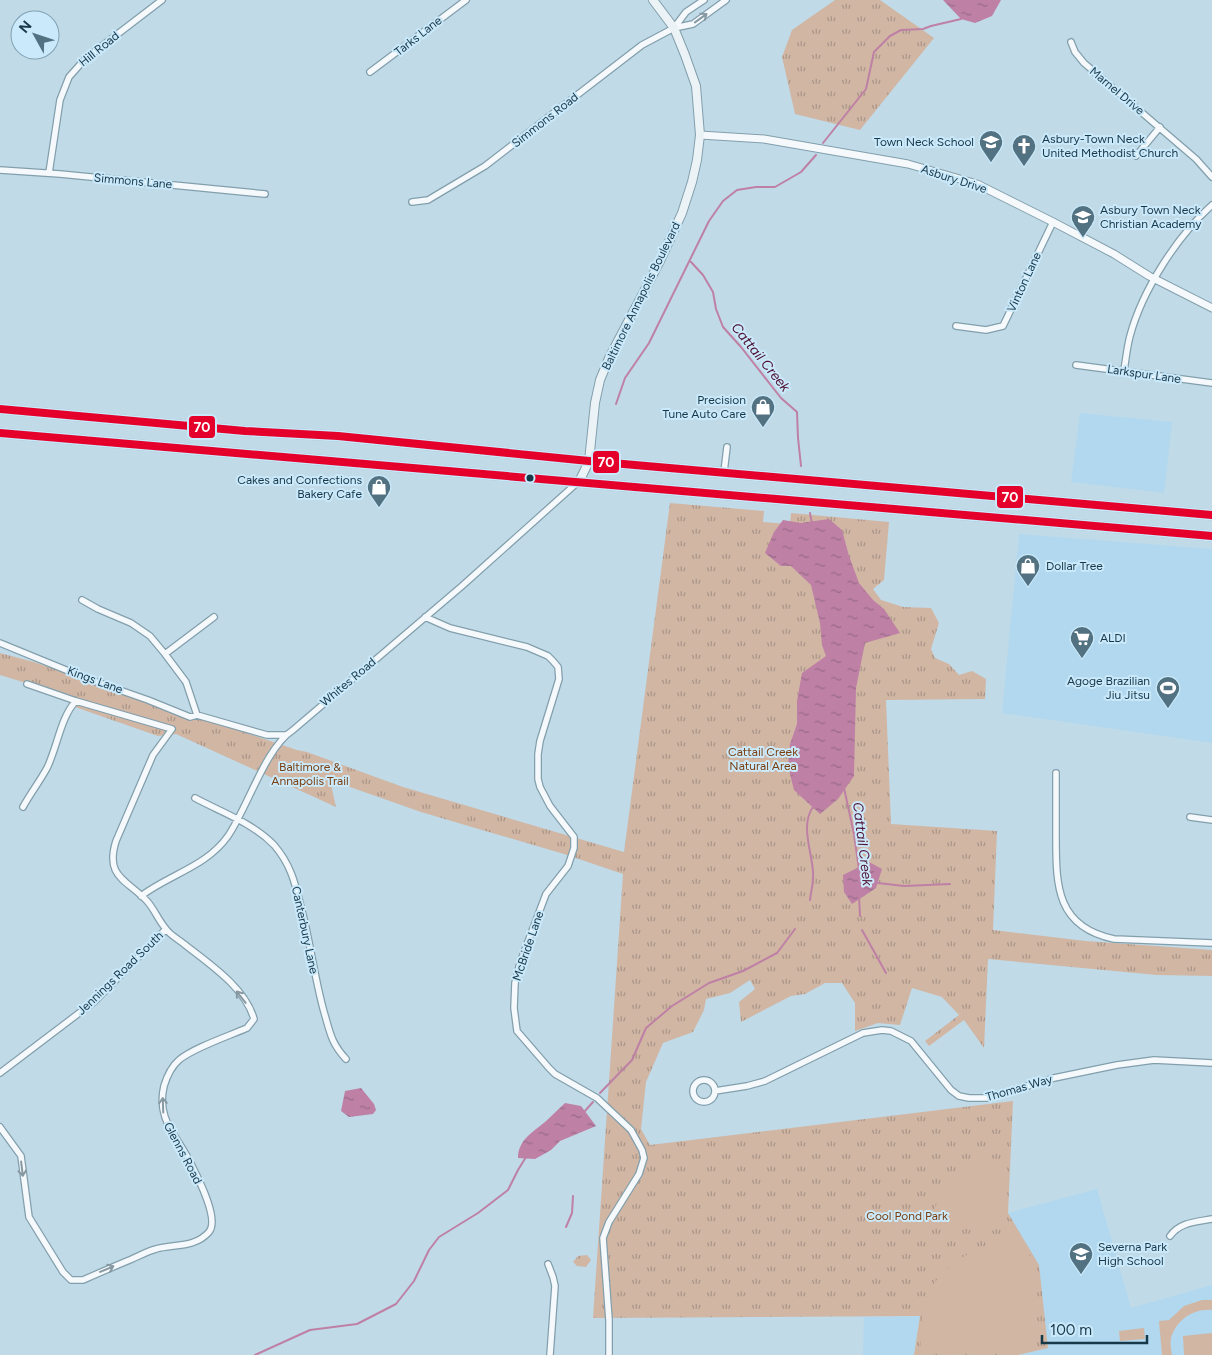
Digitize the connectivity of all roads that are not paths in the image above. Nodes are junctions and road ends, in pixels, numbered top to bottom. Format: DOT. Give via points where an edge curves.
graph roads {
  1 [pos="162,0"];
  2 [pos="466,0"];
  3 [pos="653,0"];
  4 [pos="704,0"];
  5 [pos="726,0"];
  6 [pos="674,28"];
  7 [pos="1071,42"];
  8 [pos="370,72"];
  9 [pos="1160,127"];
  10 [pos="700,135"];
  11 [pos="1136,156"];
  12 [pos="0,170"];
  13 [pos="50,173"];
  14 [pos="1212,177"];
  15 [pos="265,194"];
  16 [pos="412,202"];
  17 [pos="1212,205"];
  18 [pos="1053,222"];
  19 [pos="1156,279"];
  20 [pos="1212,308"];
  21 [pos="956,326"];
  22 [pos="1076,365"];
  23 [pos="1124,370"];
  24 [pos="1212,383"];
  25 [pos="0,409"];
  26 [pos="0,432"];
  27 [pos="727,447"];
  28 [pos="589,461"];
  29 [pos="724,472"];
  30 [pos="578,482"];
  31 [pos="1212,515"];
  32 [pos="1212,536"];
  33 [pos="82,600"];
  34 [pos="214,617"];
  35 [pos="425,617"];
  36 [pos="0,643"];
  37 [pos="166,654"];
  38 [pos="27,684"];
  39 [pos="76,701"];
  40 [pos="197,715"];
  41 [pos="284,736"];
  42 [pos="1056,773"];
  43 [pos="195,798"];
  44 [pos="23,807"];
  45 [pos="1190,817"];
  46 [pos="237,819"];
  47 [pos="1212,820"];
  48 [pos="141,896"];
  49 [pos="166,929"];
  50 [pos="1212,944"];
  51 [pos="346,1059"];
  52 [pos="1212,1063"];
  53 [pos="0,1073"];
  54 [pos="715,1091"];
  55 [pos="0,1127"];
  56 [pos="1212,1219"];
  57 [pos="1170,1236"];
  58 [pos="548,1264"];
  59 [pos="550,1355"];
  60 [pos="609,1355"];
  1 -- 13 [label="street, Hill Road" via="85,59 69,77 60,100"];
  2 -- 8 [label="street, Tarks Lane"];
  3 -- 6 [label="main road, Baltimore Annapolis Boulevard"];
  4 -- 6 [label="street" via="686,12"];
  6 -- 5 [label="street, one-way" via="693,24"];
  6 -- 10 [label="main road, Baltimore Annapolis Boulevard" via="696,86"];
  6 -- 16 [label="street, Simmons Road" via="642,45 485,166 428,200"];
  7 -- 9 [label="street, Marnel Drive" via="1084,63"];
  9 -- 11 [label="street"];
  9 -- 14 [label="street, Marnel Drive"];
  10 -- 18 [label="street, Asbury Drive" via="764,139 908,164 977,184"];
  10 -- 28 [label="main road, Baltimore Annapolis Boulevard" via="692,182 682,213 600,380"];
  12 -- 13 [label="street, Simmons Lane"];
  13 -- 15 [label="street, Simmons Lane"];
  17 -- 19 [label="street" via="1183,235"];
  18 -- 19 [label="street, Asbury Drive"];
  18 -- 21 [label="street, Vinton Lane" via="1003,326 986,330"];
  19 -- 20 [label="street, Asbury Drive"];
  19 -- 23 [label="street" via="1140,308 1130,336"];
  22 -- 23 [label="street, Larkspur Lane"];
  23 -- 24 [label="street, Larkspur Lane"];
  25 -- 28 [label="highway" via="338,436"];
  26 -- 30 [label="highway"];
  27 -- 29 [label="street"];
  28 -- 29 [label="highway"];
  28 -- 30 [label="main road, Baltimore Annapolis Boulevard"];
  29 -- 31 [label="highway"];
  30 -- 32 [label="highway"];
  30 -- 35 [label="street, Whites Road"];
  33 -- 37 [label="street" via="131,622"];
  34 -- 37 [label="street"];
  35 -- 41 [label="street, Whites Road"];
  35 -- 60 [label="street, McBride Lane" via="450,628 528,647 548,656 558,667 559,679 540,741 538,779 550,806 574,838 574,848 568,866 546,894 520,963 514,1008 518,1031 549,1068 560,1078 597,1098 631,1130 642,1150 643,1166 609,1222 603,1238"];
  36 -- 40 [label="street, Kings Lane" via="190,717"];
  37 -- 40 [label="street" via="186,682"];
  38 -- 39 [label="street, Jennings Road South"];
  39 -- 44 [label="street" via="66,716 46,769"];
  39 -- 48 [label="street, Jennings Road South" via="172,729 153,755 112,852 118,875"];
  40 -- 41 [label="street" via="267,735"];
  41 -- 46 [label="street, Whites Road" via="273,750"];
  42 -- 50 [label="street" via="1056,876 1069,913 1089,931 1107,938"];
  43 -- 46 [label="street, Canterbury Lane"];
  45 -- 47 [label="street"];
  46 -- 48 [label="street, Whites Road" via="211,855"];
  46 -- 51 [label="street, Canterbury Lane" via="273,845 293,877 330,1032 336,1048"];
  48 -- 49 [label="street, Jennings Road South"];
  49 -- 53 [label="street, Jennings Road South" via="95,1001"];
  55 -- 49 [label="street, Glenns Road, one-way" via="21,1156 29,1218 71,1280 83,1280 156,1249 191,1243 208,1233 213,1219 190,1161 167,1126 163,1114 163,1089 170,1071 180,1059 247,1028 254,1018 229,980"];
  52 -- 54 [label="street, Thomas Way" via="1154,1060 1131,1063 1054,1078 988,1098 969,1098 950,1090 911,1041 882,1030 863,1034 765,1081"];
  54 -- 54 [label="street" via="713,1084 703,1080 692,1089 694,1097 703,1102 711,1100"];
  56 -- 57 [label="street" via="1184,1225"];
  58 -- 59 [label="street" via="555,1286"];
}
